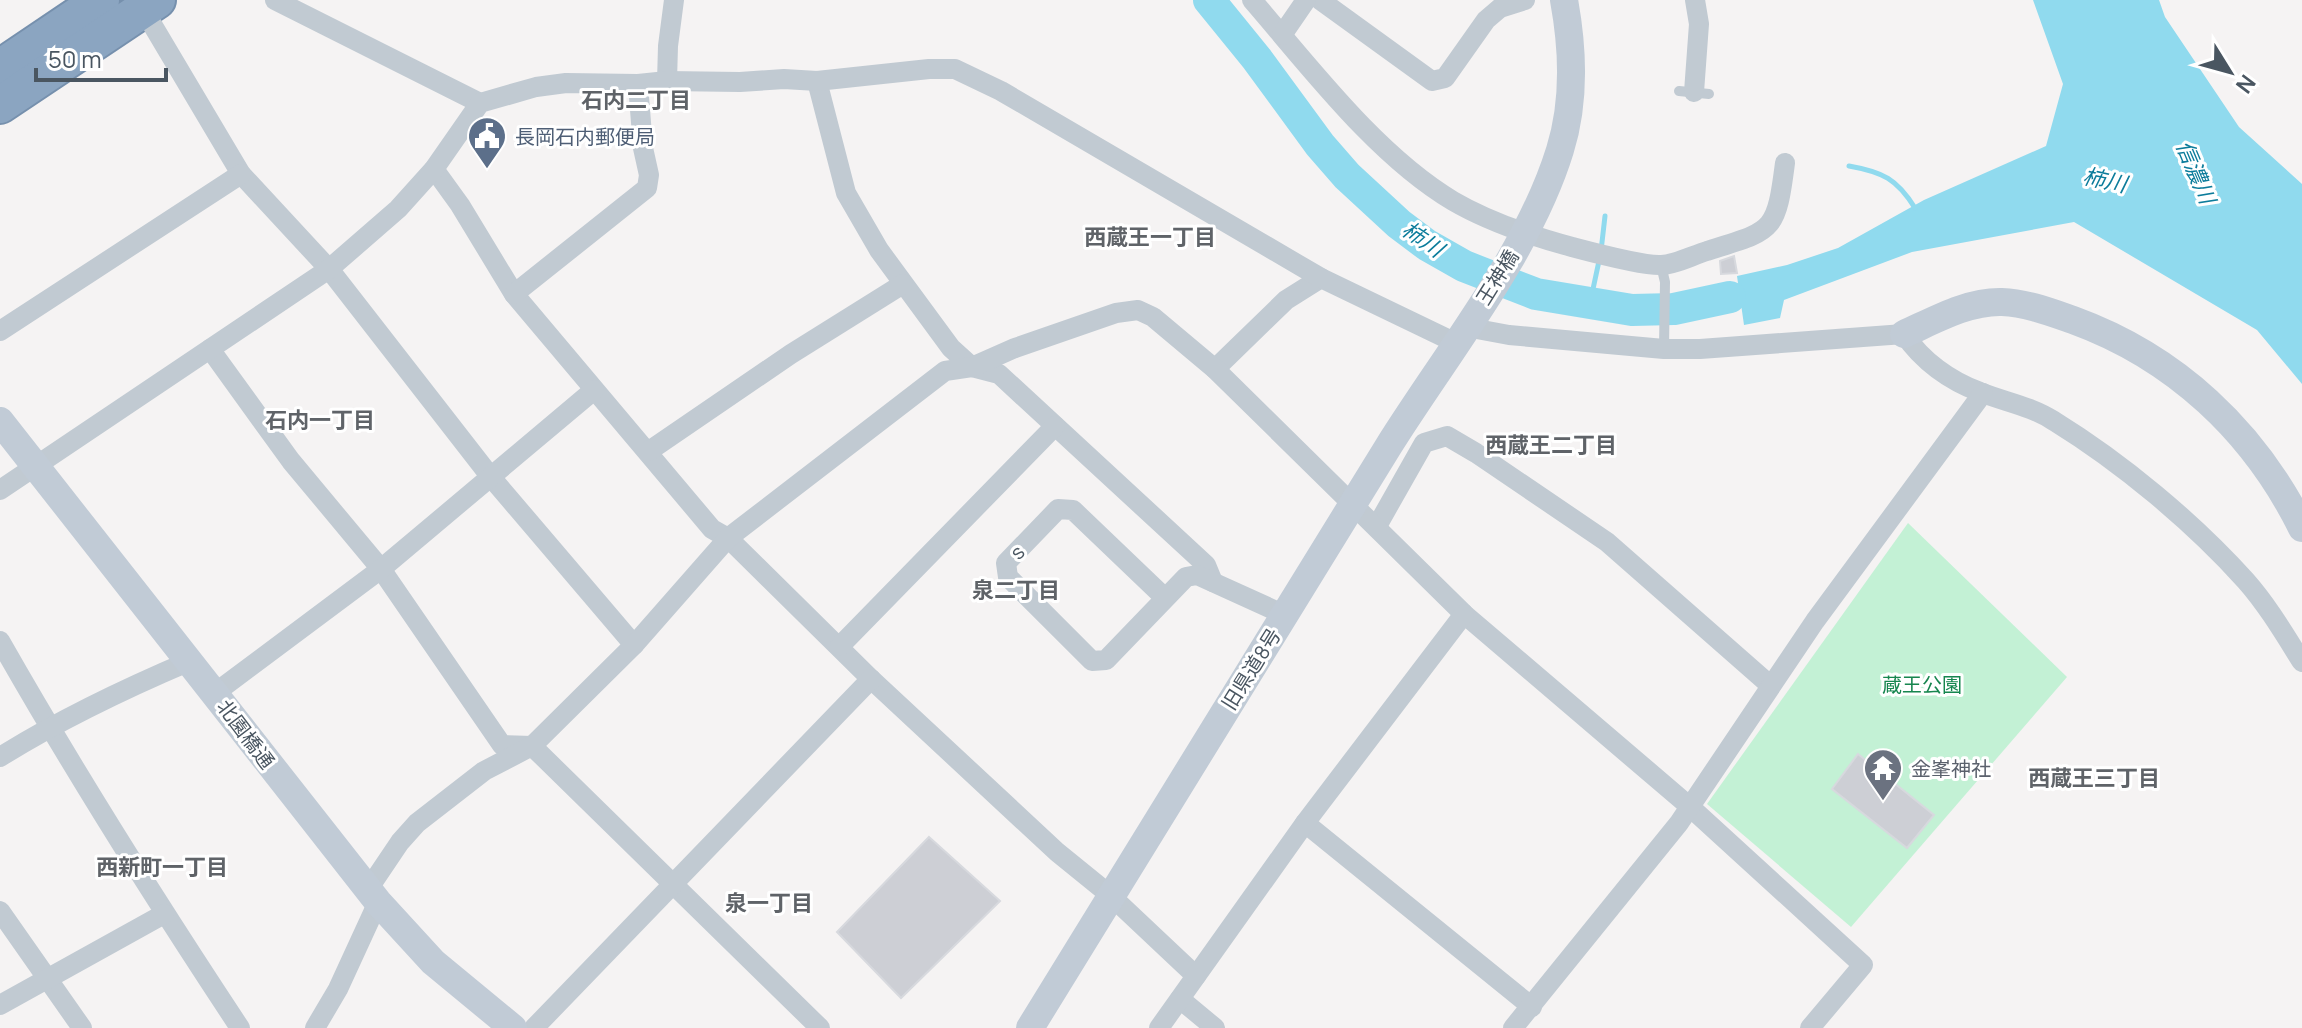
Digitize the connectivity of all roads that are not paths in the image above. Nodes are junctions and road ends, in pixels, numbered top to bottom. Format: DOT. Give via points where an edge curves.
graph roads {
  1 [pos="101,0"];
  2 [pos="275,0"];
  3 [pos="674,0"];
  4 [pos="1252,0"];
  5 [pos="1306,0"];
  6 [pos="1320,0"];
  7 [pos="1525,0"];
  8 [pos="1564,0"];
  9 [pos="1695,0"];
  10 [pos="150,4"];
  11 [pos="1494,4"];
  12 [pos="1282,35"];
  13 [pos="0,68"];
  14 [pos="667,81"];
  15 [pos="817,81"];
  16 [pos="638,84"];
  17 [pos="1694,92"];
  18 [pos="480,103"];
  19 [pos="0,105"];
  20 [pos="1785,163"];
  21 [pos="434,169"];
  22 [pos="241,174"];
  23 [pos="1522,238"];
  24 [pos="329,269"];
  25 [pos="1663,274"];
  26 [pos="1321,278"];
  27 [pos="903,284"];
  28 [pos="514,294"];
  29 [pos="1466,327"];
  30 [pos="0,331"];
  31 [pos="1904,334"];
  32 [pos="1664,343"];
  33 [pos="210,349"];
  34 [pos="972,367"];
  35 [pos="1215,369"];
  36 [pos="594,390"];
  37 [pos="1983,393"];
  38 [pos="0,421"];
  39 [pos="1055,426"];
  40 [pos="649,451"];
  41 [pos="36,468"];
  42 [pos="490,476"];
  43 [pos="0,490"];
  44 [pos="1352,504"];
  45 [pos="1377,526"];
  46 [pos="2302,528"];
  47 [pos="728,538"];
  48 [pos="381,569"];
  49 [pos="1213,582"];
  50 [pos="1165,598"];
  51 [pos="1464,614"];
  52 [pos="1285,615"];
  53 [pos="0,641"];
  54 [pos="634,645"];
  55 [pos="840,646"];
  56 [pos="190,661"];
  57 [pos="2302,662"];
  58 [pos="871,679"];
  59 [pos="1771,686"];
  60 [pos="215,693"];
  61 [pos="49,727"];
  62 [pos="532,746"];
  63 [pos="0,757"];
  64 [pos="1689,806"];
  65 [pos="1305,823"];
  66 [pos="672,884"];
  67 [pos="374,895"];
  68 [pos="1110,895"];
  69 [pos="0,911"];
  70 [pos="164,914"];
  71 [pos="1196,976"];
  72 [pos="49,980"];
  73 [pos="1180,999"];
  74 [pos="0,1005"];
  75 [pos="1532,1007"];
  76 [pos="82,1028"];
  77 [pos="240,1028"];
  78 [pos="315,1028"];
  79 [pos="513,1028"];
  80 [pos="534,1028"];
  81 [pos="820,1028"];
  82 [pos="1030,1028"];
  83 [pos="1159,1028"];
  84 [pos="1215,1028"];
  85 [pos="1513,1028"];
  86 [pos="1810,1028"];
  1 -- 13 [label="highway"];
  2 -- 18 [label="street"];
  3 -- 14 [label="street"];
  4 -- 12 [label="street"];
  5 -- 12 [label="street"];
  6 -- 11 [label="street" via="1432,81 1445,78"];
  7 -- 11 [label="street"];
  8 -- 23 [label="street" via="1571,87 1566,127 1541,202"];
  9 -- 17 [label="street" via="1699,24"];
  10 -- 19 [label="highway"];
  10 -- 22 [label="street"];
  12 -- 23 [label="street" via="1413,172"];
  14 -- 15 [label="street"];
  14 -- 16 [label="street"];
  15 -- 26 [label="street" via="955,69"];
  15 -- 27 [label="street" via="846,193"];
  16 -- 18 [label="street" via="566,83"];
  16 -- 28 [label="street" via="647,188"];
  18 -- 21 [label="street"];
  20 -- 25 [label="street" via="1773,221 1762,231"];
  21 -- 24 [label="street" via="398,209"];
  21 -- 28 [label="street"];
  22 -- 24 [label="street"];
  22 -- 30 [label="street"];
  23 -- 25 [label="street" via="1619,257"];
  23 -- 29 [label="street, 王神橋"];
  24 -- 33 [label="street"];
  24 -- 42 [label="street"];
  25 -- 32 [label="lane"];
  26 -- 29 [label="street"];
  26 -- 35 [label="street" via="1286,300"];
  27 -- 34 [label="street" via="951,348"];
  27 -- 40 [label="street"];
  28 -- 36 [label="street"];
  29 -- 32 [label="street" via="1509,335"];
  29 -- 44 [label="street, 旧県道8号"];
  31 -- 32 [label="street" via="1714,348"];
  31 -- 37 [label="street" via="1921,356"];
  31 -- 46 [label="street" via="1966,307 2002,302 2045,310 2118,339 2188,384 2240,431"];
  33 -- 41 [label="street"];
  33 -- 48 [label="street" via="291,461"];
  34 -- 35 [label="street" via="1116,313 1138,310"];
  34 -- 39 [label="street" via="999,374"];
  34 -- 47 [label="street" via="945,371"];
  35 -- 44 [label="street"];
  36 -- 40 [label="street"];
  36 -- 42 [label="street"];
  37 -- 57 [label="street" via="2052,419 2129,472 2248,583"];
  37 -- 59 [label="street"];
  38 -- 41 [label="street, 北園橋通"];
  39 -- 49 [label="street" via="1206,565"];
  39 -- 55 [label="street"];
  40 -- 47 [label="street" via="712,529"];
  41 -- 43 [label="street"];
  41 -- 56 [label="street, 北園橋通"];
  42 -- 48 [label="street"];
  42 -- 54 [label="street"];
  44 -- 45 [label="street"];
  44 -- 52 [label="street, 旧県道8号"];
  45 -- 51 [label="street"];
  45 -- 59 [label="street" via="1424,443 1447,436 1607,542"];
  47 -- 54 [label="street"];
  47 -- 55 [label="street"];
  48 -- 60 [label="street"];
  48 -- 62 [label="street" via="502,745"];
  49 -- 50 [label="street, s" via="1186,577"];
  49 -- 52 [label="street, s"];
  50 -- 50 [label="street, s" via="1106,660 1092,661 1008,577 1006,563 1058,509 1073,510"];
  51 -- 64 [label="street"];
  51 -- 65 [label="street"];
  52 -- 68 [label="street, 旧県道8号"];
  53 -- 61 [label="street"];
  54 -- 62 [label="street"];
  55 -- 58 [label="street"];
  56 -- 60 [label="street, 北園橋通"];
  56 -- 61 [label="street"];
  58 -- 66 [label="street"];
  58 -- 68 [label="street"];
  59 -- 64 [label="street"];
  60 -- 67 [label="street, 北園橋通"];
  61 -- 63 [label="street"];
  61 -- 70 [label="street"];
  62 -- 66 [label="street"];
  62 -- 67 [label="street" via="484,771 417,823 400,842"];
  64 -- 75 [label="street"];
  64 -- 86 [label="street" via="1863,965"];
  65 -- 71 [label="street"];
  65 -- 75 [label="street"];
  66 -- 80 [label="street"];
  66 -- 81 [label="street"];
  67 -- 78 [label="street" via="338,989"];
  67 -- 79 [label="street, 北園橋通" via="433,962"];
  68 -- 71 [label="street"];
  68 -- 82 [label="street, 旧県道8号"];
  69 -- 72 [label="street"];
  70 -- 72 [label="street"];
  70 -- 77 [label="street"];
  71 -- 73 [label="street"];
  72 -- 74 [label="street"];
  72 -- 76 [label="street"];
  73 -- 83 [label="street"];
  73 -- 84 [label="street"];
  75 -- 85 [label="street"];
}
